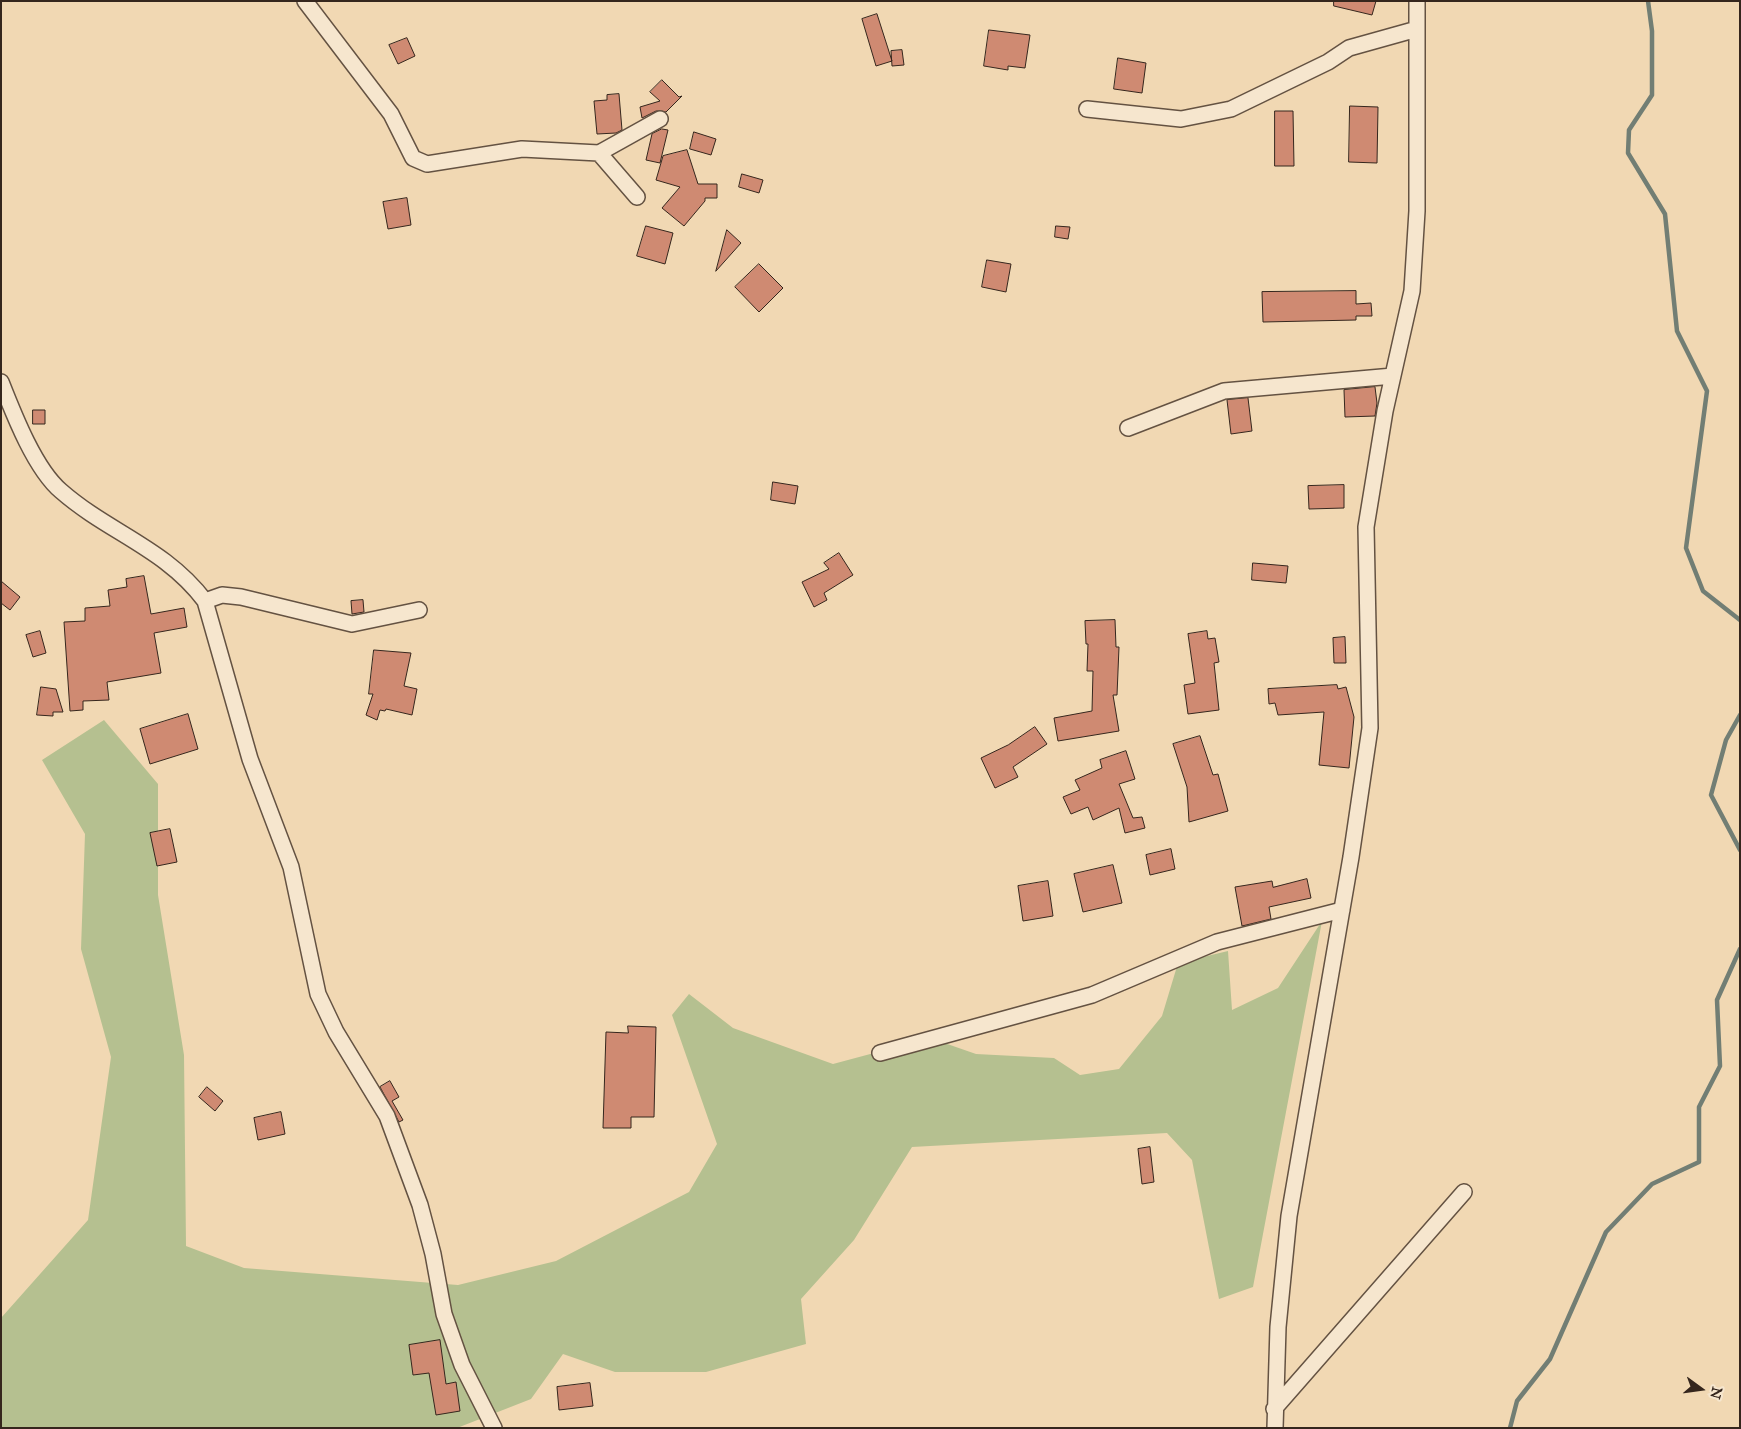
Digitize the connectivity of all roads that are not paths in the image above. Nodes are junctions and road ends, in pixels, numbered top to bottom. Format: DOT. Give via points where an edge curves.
graph roads {
  1 [pos="305,1"];
  2 [pos="1417,1"];
  3 [pos="1417,29"];
  4 [pos="1087,109"];
  5 [pos="660,119"];
  6 [pos="600,153"];
  7 [pos="637,197"];
  8 [pos="1393,376"];
  9 [pos="1,382"];
  10 [pos="1128,428"];
  11 [pos="205,601"];
  12 [pos="419,610"];
  13 [pos="1342,910"];
  14 [pos="880,1053"];
  15 [pos="1464,1192"];
  16 [pos="1274,1408"];
  17 [pos="494,1428"];
  18 [pos="1275,1428"];
  1 -- 6 [label="street" via="391,114 413,158 427,164 522,149"];
  2 -- 3 [label="street"];
  3 -- 4 [label="street" via="1349,48 1328,62 1231,109 1181,118"];
  3 -- 8 [label="street" via="1417,211 1412,291"];
  5 -- 6 [label="street"];
  6 -- 7 [label="street"];
  8 -- 10 [label="street" via="1224,391"];
  8 -- 13 [label="street" via="1366,527 1370,728"];
  9 -- 11 [label="street" via="14,415 45,474 84,508 158,554 192,584"];
  11 -- 12 [label="street" via="222,595 241,597 352,624"];
  11 -- 17 [label="street" via="250,759 291,867 318,994 336,1032 387,1116 420,1205 444,1314 462,1364"];
  13 -- 14 [label="street" via="1217,942 1092,995"];
  13 -- 16 [label="street" via="1289,1216"];
  15 -- 16 [label="street"];
  16 -- 18 [label="street"];
}
